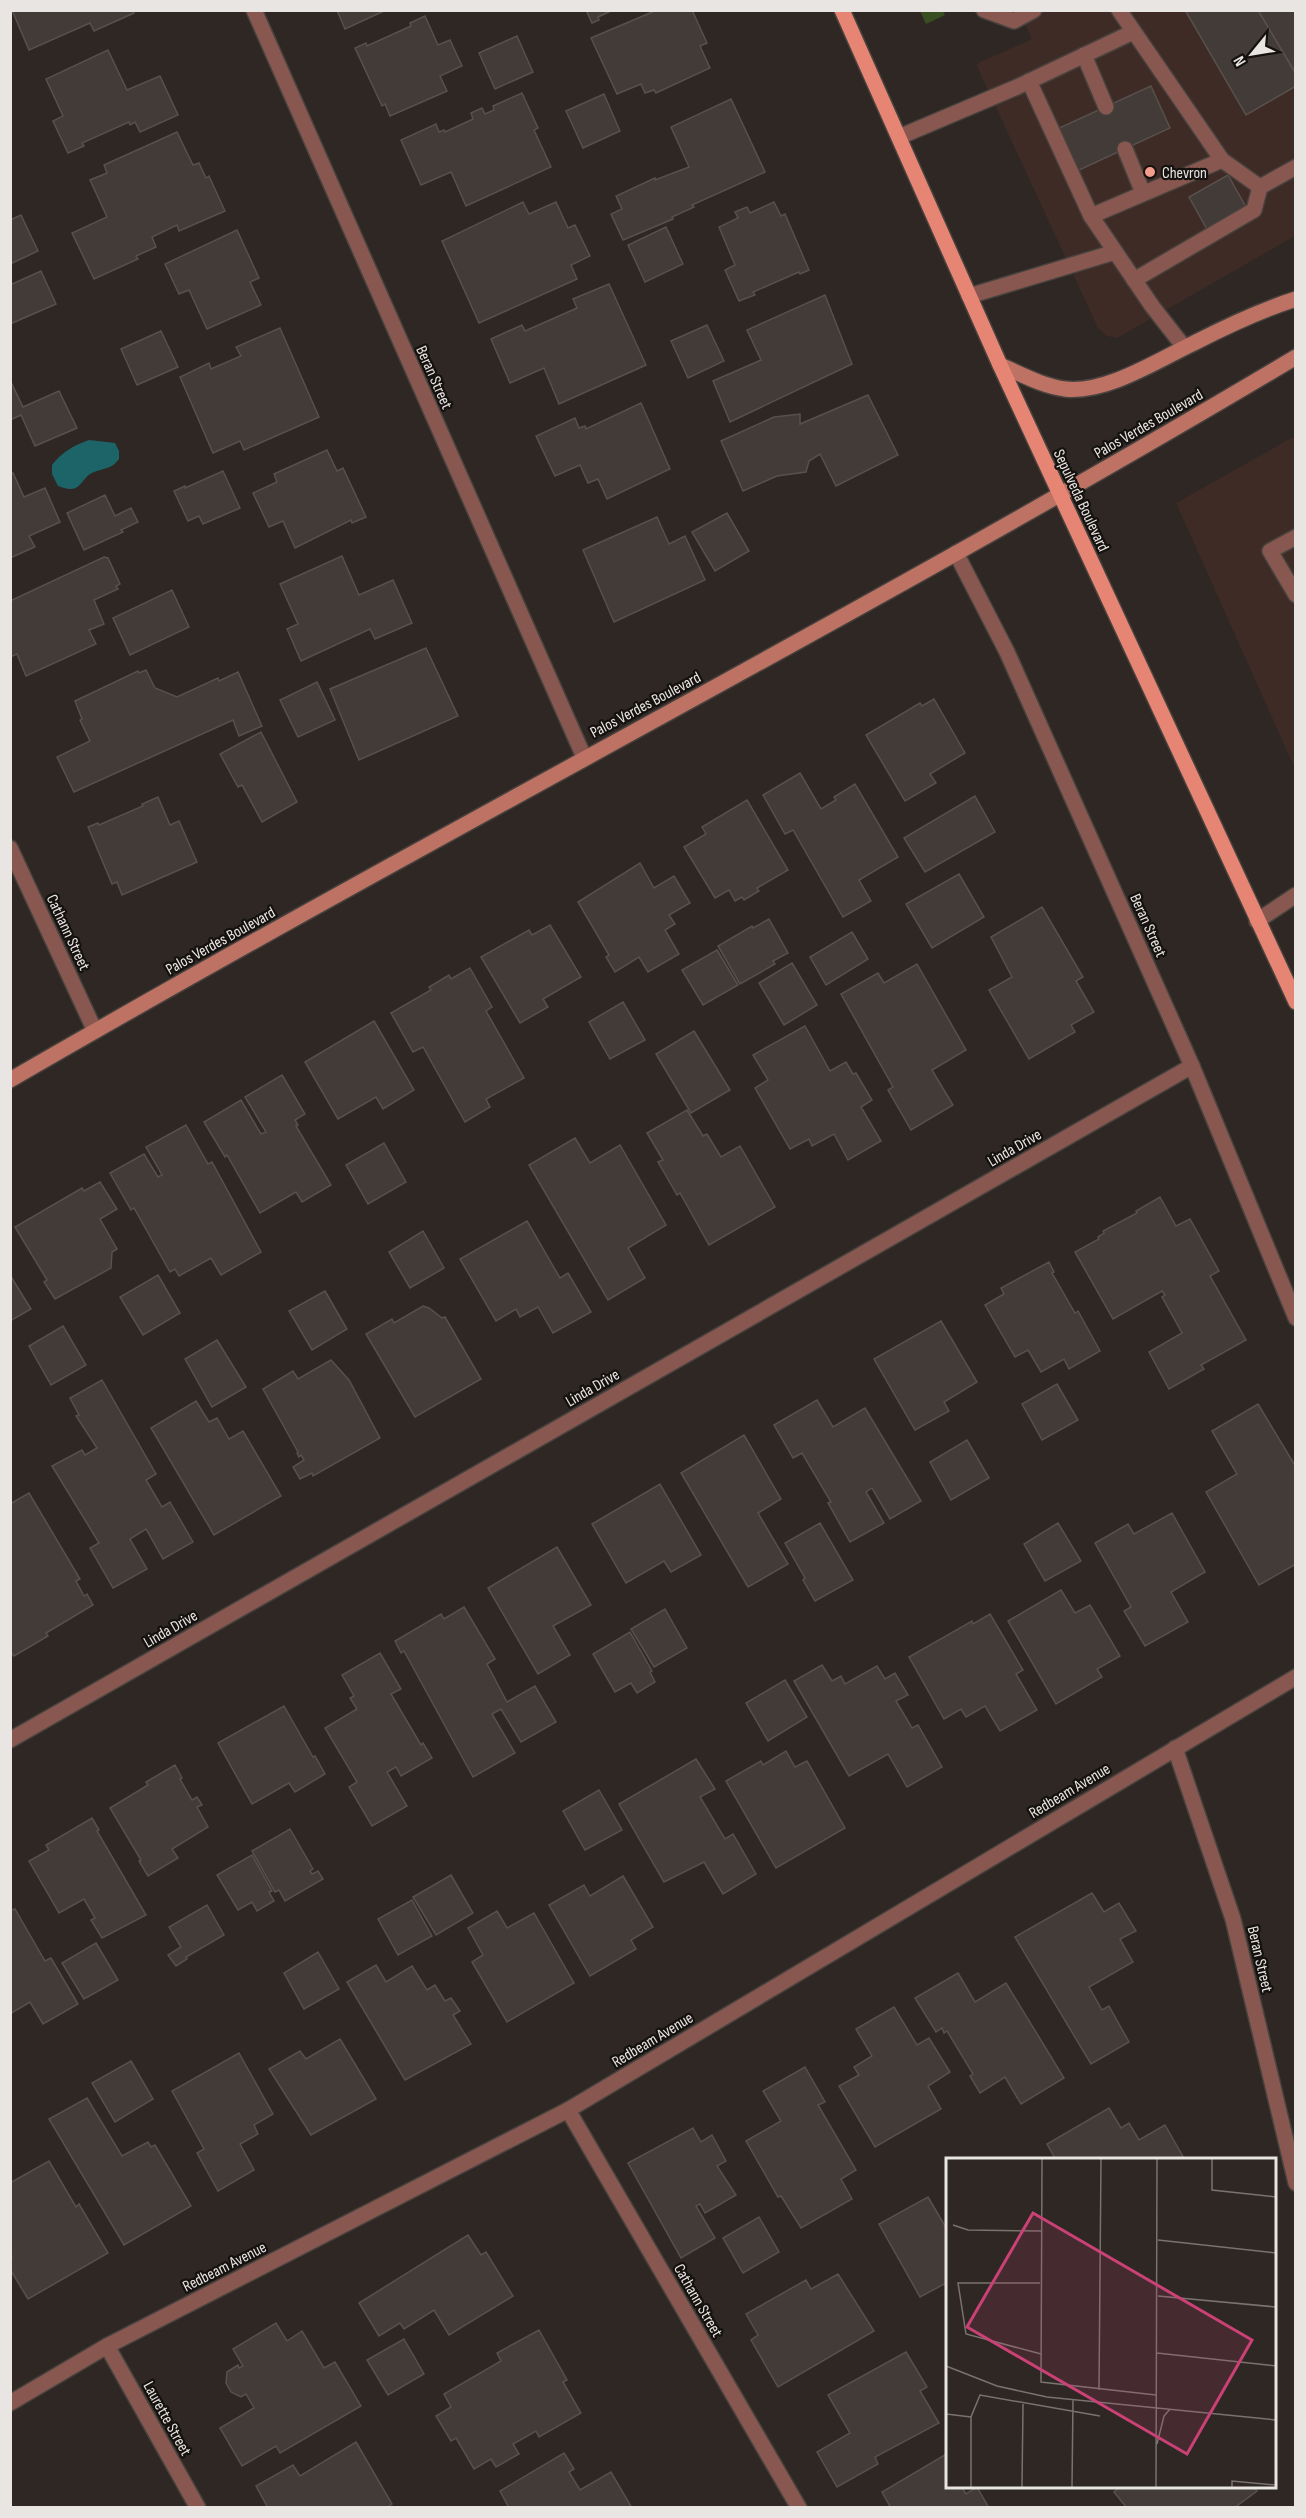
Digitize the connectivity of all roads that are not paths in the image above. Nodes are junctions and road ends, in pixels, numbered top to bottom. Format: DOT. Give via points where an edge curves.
graph roads {
  1 [pos="254,10"];
  2 [pos="842,10"];
  3 [pos="984,10"];
  4 [pos="1034,10"];
  5 [pos="1119,10"];
  6 [pos="1132,32"];
  7 [pos="1084,55"];
  8 [pos="1029,81"];
  9 [pos="1106,106"];
  10 [pos="899,137"];
  11 [pos="1125,149"];
  12 [pos="1222,160"];
  13 [pos="1296,167"];
  14 [pos="1260,187"];
  15 [pos="1143,193"];
  16 [pos="1091,216"];
  17 [pos="1115,252"];
  18 [pos="1134,280"];
  19 [pos="969,296"];
  20 [pos="1296,299"];
  21 [pos="1184,347"];
  22 [pos="1296,357"];
  23 [pos="1000,365"];
  24 [pos="1060,495"];
  25 [pos="1296,537"];
  26 [pos="956,553"];
  27 [pos="1296,595"];
  28 [pos="584,758"];
  29 [pos="10,848"];
  30 [pos="1296,896"];
  31 [pos="1257,921"];
  32 [pos="1296,1002"];
  33 [pos="95,1031"];
  34 [pos="1192,1066"];
  35 [pos="10,1080"];
  36 [pos="1296,1318"];
  37 [pos="1296,1677"];
  38 [pos="10,1740"];
  39 [pos="1175,1748"];
  40 [pos="568,2110"];
  41 [pos="1296,2183"];
  42 [pos="107,2346"];
  43 [pos="10,2403"];
  44 [pos="198,2508"];
  45 [pos="799,2508"];
  1 -- 28 [label="street, Beran Street"];
  2 -- 10 [label="main road, Sepulveda Boulevard"];
  3 -- 4 [label="street" via="1014,21"];
  5 -- 6 [label="street"];
  6 -- 7 [label="street"];
  6 -- 12 [label="street"];
  7 -- 8 [label="street"];
  7 -- 9 [label="street"];
  8 -- 10 [label="street"];
  8 -- 16 [label="street"];
  10 -- 19 [label="main road, Sepulveda Boulevard"];
  11 -- 15 [label="street"];
  12 -- 14 [label="street"];
  12 -- 15 [label="street"];
  13 -- 14 [label="street"];
  14 -- 18 [label="street" via="1254,210"];
  15 -- 16 [label="street"];
  16 -- 17 [label="street"];
  17 -- 18 [label="street"];
  17 -- 19 [label="street"];
  18 -- 21 [label="street"];
  19 -- 23 [label="main road, Sepulveda Boulevard"];
  20 -- 21 [label="main road"];
  21 -- 23 [label="main road" via="1091,388 1044,385"];
  22 -- 24 [label="main road, Palos Verdes Boulevard"];
  23 -- 24 [label="main road, Sepulveda Boulevard"];
  24 -- 26 [label="main road, Palos Verdes Boulevard"];
  24 -- 31 [label="main road, Sepulveda Boulevard"];
  25 -- 27 [label="street" via="1270,551"];
  26 -- 28 [label="main road, Palos Verdes Boulevard"];
  26 -- 34 [label="street, Beran Street" via="1006,652"];
  28 -- 33 [label="main road, Palos Verdes Boulevard"];
  29 -- 33 [label="street, Cathann Street"];
  30 -- 31 [label="street"];
  31 -- 32 [label="main road, Sepulveda Boulevard"];
  33 -- 35 [label="main road, Palos Verdes Boulevard"];
  34 -- 36 [label="street, Beran Street"];
  34 -- 38 [label="street, Linda Drive"];
  37 -- 39 [label="street, Redbeam Avenue"];
  39 -- 40 [label="street, Redbeam Avenue"];
  39 -- 41 [label="street, Beran Street" via="1233,1919"];
  40 -- 42 [label="street, Redbeam Avenue"];
  40 -- 45 [label="street, Cathann Street"];
  42 -- 43 [label="street, Redbeam Avenue"];
  42 -- 44 [label="street, Laurette Street"];
}
